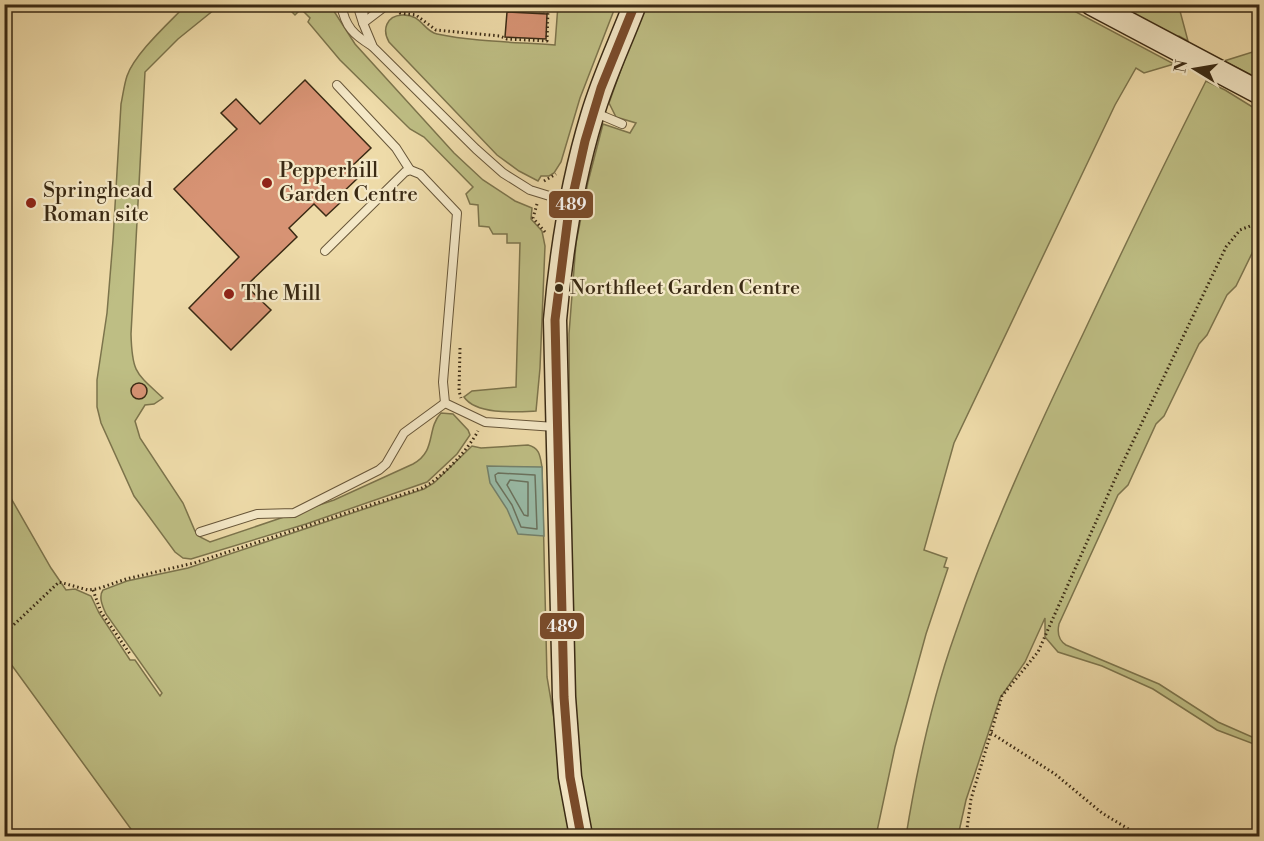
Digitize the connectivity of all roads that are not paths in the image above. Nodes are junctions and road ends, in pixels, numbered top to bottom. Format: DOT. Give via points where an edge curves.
graph roads {
  1 [pos="341,4"];
  2 [pos="357,4"];
  3 [pos="364,4"];
  4 [pos="390,4"];
  5 [pos="635,4"];
  6 [pos="1092,4"];
  7 [pos="363,23"];
  8 [pos="373,47"];
  9 [pos="338,85"];
  10 [pos="1260,93"];
  11 [pos="593,112"];
  12 [pos="622,124"];
  13 [pos="410,170"];
  14 [pos="570,203"];
  15 [pos="325,251"];
  16 [pos="446,403"];
  17 [pos="556,427"];
  18 [pos="200,532"];
  19 [pos="580,837"];
  1 -- 8 [label="lane" via="354,35"];
  2 -- 7 [label="lane"];
  3 -- 7 [label="lane"];
  4 -- 7 [label="lane"];
  5 -- 11 [label="main road"];
  6 -- 10 [label="main road"];
  7 -- 8 [label="lane"];
  8 -- 14 [label="lane" via="495,165 525,187"];
  9 -- 13 [label="lane" via="396,148"];
  11 -- 12 [label="lane"];
  11 -- 14 [label="main road"];
  13 -- 15 [label="lane"];
  13 -- 16 [label="lane" via="420,174 458,213 447,339"];
  14 -- 17 [label="main road" via="555,320"];
  16 -- 17 [label="lane" via="482,421"];
  16 -- 18 [label="lane" via="404,433 379,470 294,513 257,514"];
  17 -- 19 [label="main road" via="567,743"];
}
